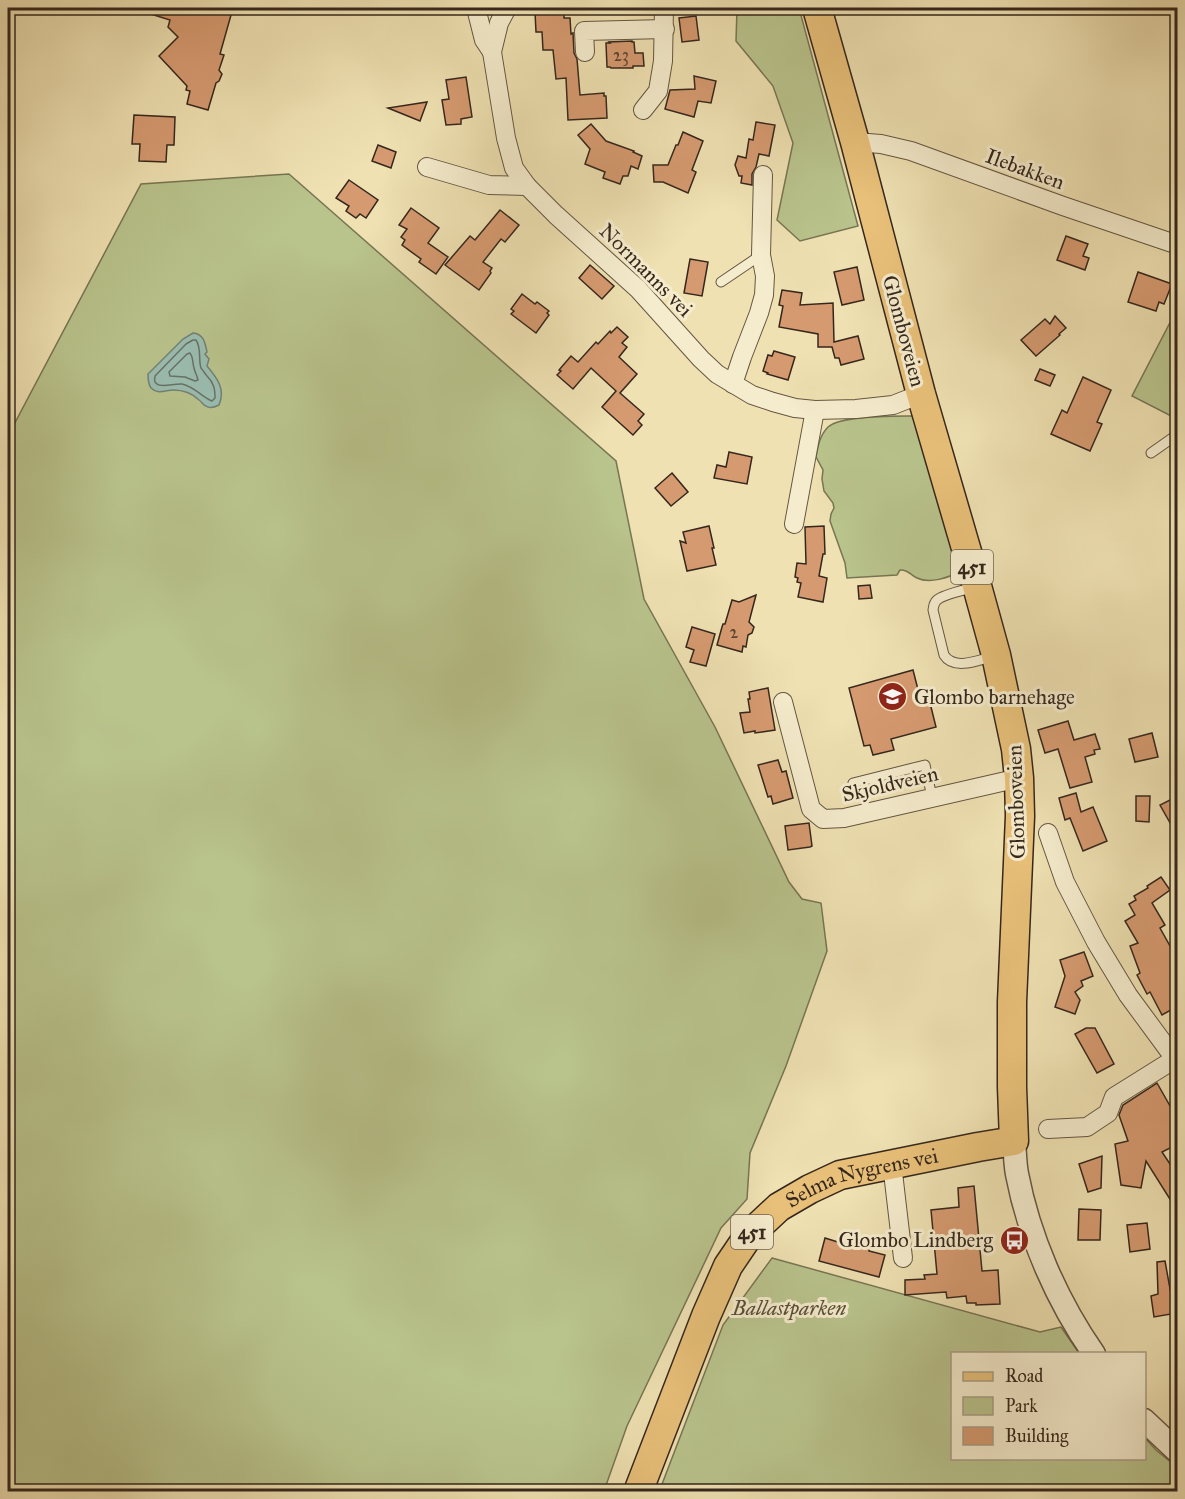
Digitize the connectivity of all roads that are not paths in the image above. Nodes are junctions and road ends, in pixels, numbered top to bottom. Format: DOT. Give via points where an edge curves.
graph roads {
  1 [pos="476,8"];
  2 [pos="507,8"];
  3 [pos="664,8"];
  4 [pos="817,8"];
  5 [pos="665,29"];
  6 [pos="492,52"];
  7 [pos="585,52"];
  8 [pos="643,110"];
  9 [pos="855,142"];
  10 [pos="427,167"];
  11 [pos="763,175"];
  12 [pos="527,186"];
  13 [pos="1178,245"];
  14 [pos="761,255"];
  15 [pos="721,282"];
  16 [pos="733,384"];
  17 [pos="921,394"];
  18 [pos="815,410"];
  19 [pos="1178,434"];
  20 [pos="1151,453"];
  21 [pos="794,524"];
  22 [pos="978,586"];
  23 [pos="996,655"];
  24 [pos="783,702"];
  25 [pos="1019,778"];
  26 [pos="853,783"];
  27 [pos="932,797"];
  28 [pos="1047,833"];
  29 [pos="1177,1060"];
  30 [pos="1048,1129"];
  31 [pos="1014,1141"];
  32 [pos="892,1164"];
  33 [pos="903,1258"];
  34 [pos="1093,1352"];
  35 [pos="1146,1422"];
  36 [pos="1178,1452"];
  37 [pos="638,1491"];
  1 -- 6 [label="street, Normanns vei" via="484,40"];
  2 -- 6 [label="street, Normanns vei" via="499,22"];
  3 -- 5 [label="street"];
  4 -- 9 [label="main road, Glomboveien / 451"];
  5 -- 7 [label="street" via="584,31"];
  5 -- 8 [label="street" via="658,91"];
  6 -- 12 [label="street, Normanns vei" via="506,138 514,168"];
  9 -- 13 [label="street, Ilebakken" via="911,151"];
  9 -- 17 [label="main road, Glomboveien / 451"];
  10 -- 12 [label="street" via="489,185"];
  11 -- 14 [label="street"];
  12 -- 16 [label="street, Normanns vei" via="638,289 701,359"];
  14 -- 15 [label="lane"];
  14 -- 16 [label="street" via="764,295"];
  16 -- 18 [label="street, Normanns vei" via="773,402"];
  17 -- 18 [label="street, Normanns vei" via="893,405"];
  17 -- 22 [label="main road, Glomboveien / 451"];
  18 -- 21 [label="street"];
  19 -- 20 [label="lane"];
  22 -- 23 [label="main road, Glomboveien / 451"];
  22 -- 23 [label="lane" via="936,600 933,610 944,655 948,661 966,663"];
  23 -- 25 [label="main road, Glomboveien / 451"];
  24 -- 27 [label="street, Skjoldveien" via="811,809 823,819 844,818"];
  25 -- 27 [label="street, Skjoldveien"];
  25 -- 31 [label="main road, Glomboveien / 451" via="1012,1002"];
  26 -- 27 [label="lane" via="925,765"];
  28 -- 29 [label="street" via="1065,882 1096,942 1128,995"];
  29 -- 30 [label="street" via="1114,1097 1108,1113 1087,1127"];
  31 -- 32 [label="main road, Selma Nygrens vei / 451"];
  31 -- 34 [label="street, Glomboveien" via="1016,1172 1045,1264"];
  32 -- 33 [label="street"];
  32 -- 37 [label="main road, Selma Nygrens vei / 451" via="840,1175 810,1189 779,1207 749,1235 728,1266"];
  35 -- 36 [label="street"];
}
